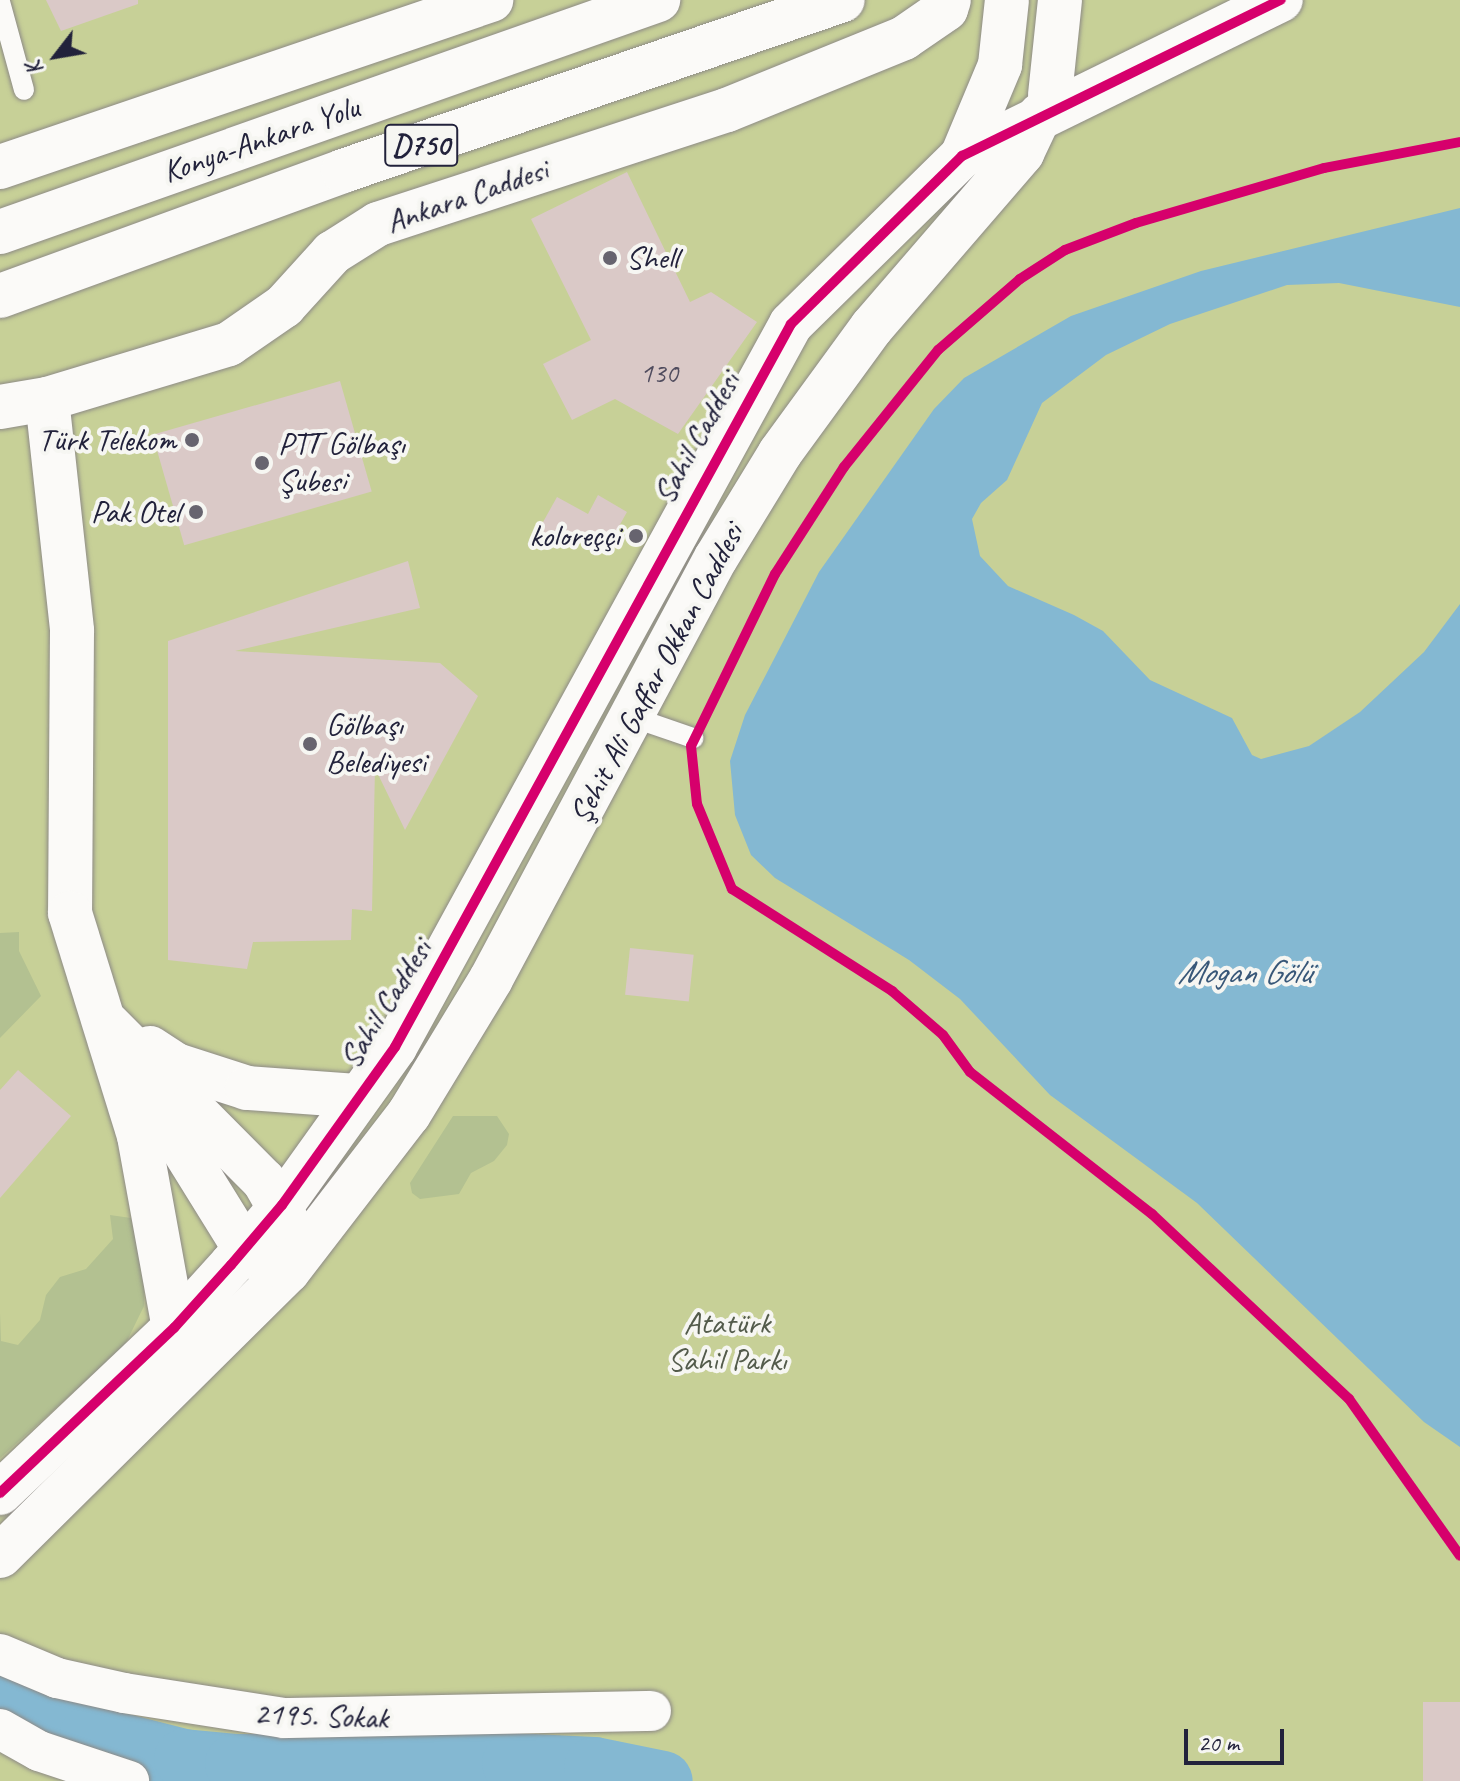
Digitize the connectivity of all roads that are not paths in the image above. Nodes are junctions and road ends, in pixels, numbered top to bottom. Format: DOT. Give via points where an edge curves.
graph roads {
  1 [pos="658,0"];
  2 [pos="843,0"];
  3 [pos="949,0"];
  4 [pos="1007,0"];
  5 [pos="1060,0"];
  6 [pos="1281,0"];
  7 [pos="0,2"];
  8 [pos="467,4"];
  9 [pos="24,90"];
  10 [pos="1044,107"];
  11 [pos="962,156"];
  12 [pos="0,167"];
  13 [pos="0,232"];
  14 [pos="0,296"];
  15 [pos="47,399"];
  16 [pos="0,407"];
  17 [pos="632,717"];
  18 [pos="693,738"];
  19 [pos="101,1016"];
  20 [pos="359,1096"];
  21 [pos="282,1205"];
  22 [pos="238,1257"];
  23 [pos="277,1282"];
  24 [pos="174,1328"];
  25 [pos="0,1493"];
  26 [pos="0,1556"];
  27 [pos="0,1654"];
  28 [pos="651,1711"];
  29 [pos="0,1729"];
  30 [pos="129,1781"];
  1 -- 13 [label="main road, Konya-Ankara Yolu / D750"];
  2 -- 14 [label="main road, D750" via="343,171"];
  3 -- 15 [label="main road, Ankara Caddesi" via="946,9 904,38 727,110 378,224 332,253 284,306 229,344"];
  4 -- 11 [label="main road" via="1000,65"];
  5 -- 10 [label="main road"];
  6 -- 10 [label="main road, Sahil Caddesi"];
  7 -- 9 [label="lane"];
  8 -- 12 [label="main road"];
  10 -- 11 [label="main road, Sahil Caddesi"];
  10 -- 17 [label="main road, Şehit Ali Gaffar Okkan Caddesi" via="1022,153 872,327 780,453 716,558"];
  11 -- 20 [label="main road, Sahil Caddesi" via="791,324 739,411 441,970"];
  15 -- 16 [label="main road, Ankara Caddesi"];
  15 -- 19 [label="main road" via="72,631 70,913"];
  17 -- 18 [label="lane"];
  17 -- 23 [label="main road, Şehit Ali Gaffar Okkan Caddesi" via="409,1114"];
  19 -- 20 [label="main road, Sahil Caddesi" via="176,1065 207,1077 290,1093"];
  19 -- 21 [label="main road"];
  19 -- 22 [label="main road"];
  19 -- 24 [label="main road" via="146,1163"];
  20 -- 21 [label="main road"];
  21 -- 22 [label="main road"];
  21 -- 23 [label="main road" via="291,1223"];
  22 -- 23 [label="main road" via="270,1267"];
  22 -- 24 [label="main road"];
  23 -- 26 [label="main road, Şehit Ali Gaffar Okkan Caddesi"];
  24 -- 25 [label="main road"];
  27 -- 28 [label="street, 2195. Sokak" via="57,1678 284,1718"];
  29 -- 30 [label="street" via="39,1751"];
}
